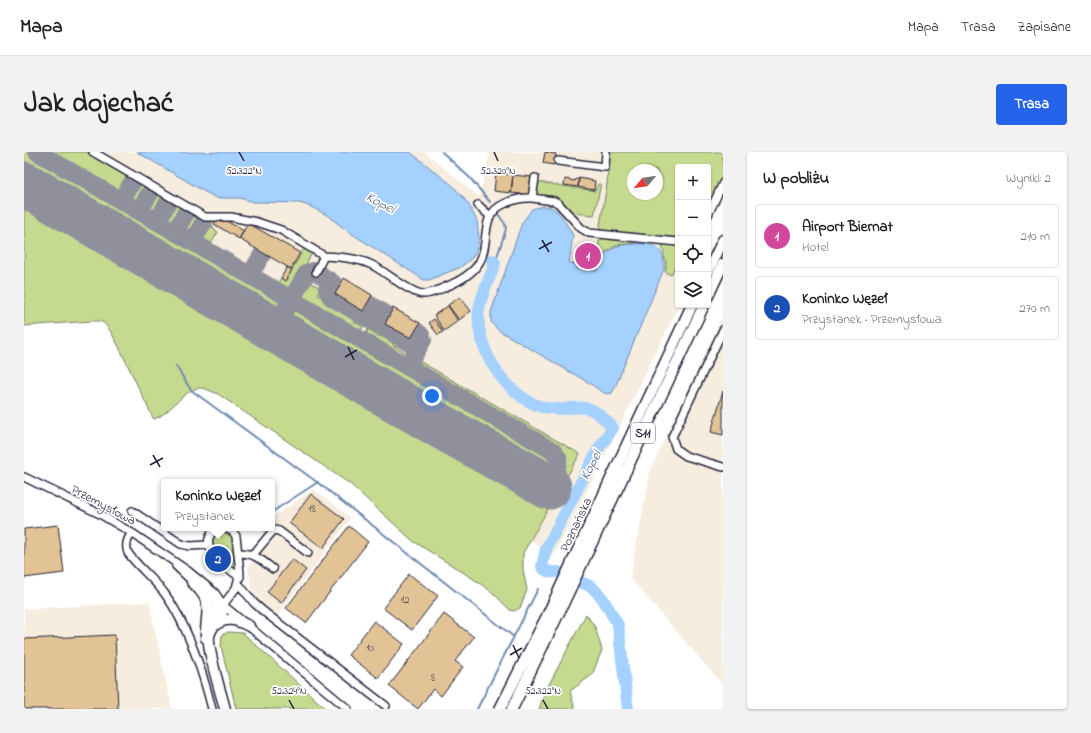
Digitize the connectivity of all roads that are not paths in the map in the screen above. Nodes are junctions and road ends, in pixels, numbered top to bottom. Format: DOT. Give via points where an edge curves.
graph roads {
  1 [pos="93,152"];
  2 [pos="606,152"];
  3 [pos="558,161"];
  4 [pos="535,178"];
  5 [pos="723,183"];
  6 [pos="532,198"];
  7 [pos="478,205"];
  8 [pos="711,209"];
  9 [pos="490,216"];
  10 [pos="723,240"];
  11 [pos="675,242"];
  12 [pos="324,256"];
  13 [pos="723,264"];
  14 [pos="711,266"];
  15 [pos="316,272"];
  16 [pos="711,290"];
  17 [pos="691,308"];
  18 [pos="703,308"];
  19 [pos="723,330"];
  20 [pos="723,467"];
  21 [pos="24,477"];
  22 [pos="132,511"];
  23 [pos="275,530"];
  24 [pos="161,531"];
  25 [pos="162,531"];
  26 [pos="213,531"];
  27 [pos="231,531"];
  28 [pos="274,531"];
  29 [pos="132,533"];
  30 [pos="208,545"];
  31 [pos="239,553"];
  32 [pos="308,553"];
  33 [pos="252,554"];
  34 [pos="169,558"];
  35 [pos="579,559"];
  36 [pos="273,570"];
  37 [pos="239,580"];
  38 [pos="192,582"];
  39 [pos="565,588"];
  40 [pos="223,605"];
  41 [pos="208,617"];
  42 [pos="215,625"];
  43 [pos="249,626"];
  44 [pos="211,653"];
  45 [pos="386,706"];
  46 [pos="212,709"];
  47 [pos="225,709"];
  48 [pos="348,709"];
  49 [pos="500,709"];
  50 [pos="512,709"];
  1 -- 12 [label="street" via="205,217 231,217 257,222 281,230"];
  2 -- 3 [label="street" via="605,168"];
  4 -- 6 [label="street"];
  5 -- 8 [label="street"];
  6 -- 9 [label="street" via="512,200"];
  6 -- 11 [label="street" via="558,203 589,233"];
  7 -- 9 [label="street"];
  9 -- 12 [label="street" via="485,249 478,265 453,284 430,293 415,292 367,262"];
  10 -- 14 [label="highway"];
  12 -- 15 [label="street"];
  13 -- 16 [label="highway"];
  17 -- 35 [label="highway, Poznańska / S11"];
  18 -- 35 [label="highway, Poznańska / S11"];
  19 -- 20 [label="street" via="672,437 676,449 686,456"];
  21 -- 29 [label="street, Przemysłowa" via="98,513"];
  22 -- 24 [label="street"];
  23 -- 32 [label="street"];
  25 -- 30 [label="street" via="181,544"];
  26 -- 30 [label="street"];
  27 -- 31 [label="street" via="235,534"];
  28 -- 33 [label="street"];
  29 -- 34 [label="street, Przemysłowa"];
  29 -- 46 [label="street" via="126,547 128,553 160,587 175,610 197,661"];
  30 -- 37 [label="street"];
  31 -- 33 [label="street"];
  31 -- 37 [label="street"];
  33 -- 36 [label="street"];
  34 -- 38 [label="street, Przemysłowa"];
  34 -- 40 [label="street, Przemysłowa" via="215,593"];
  35 -- 39 [label="highway, Poznańska / S11"];
  37 -- 40 [label="street"];
  37 -- 45 [label="street" via="254,603 263,611"];
  38 -- 40 [label="street, Przemysłowa" via="211,599"];
  38 -- 41 [label="highway" via="206,598"];
  39 -- 49 [label="highway, Poznańska / S11"];
  39 -- 50 [label="highway, Poznańska / S11"];
  40 -- 41 [label="highway" via="214,609"];
  40 -- 42 [label="highway" via="223,613"];
  40 -- 43 [label="street, Przemysłowa"];
  41 -- 44 [label="highway" via="206,637"];
  42 -- 43 [label="highway" via="229,619"];
  42 -- 44 [label="highway" via="209,637"];
  43 -- 48 [label="street, Przemysłowa"];
  44 -- 47 [label="highway"];
}
